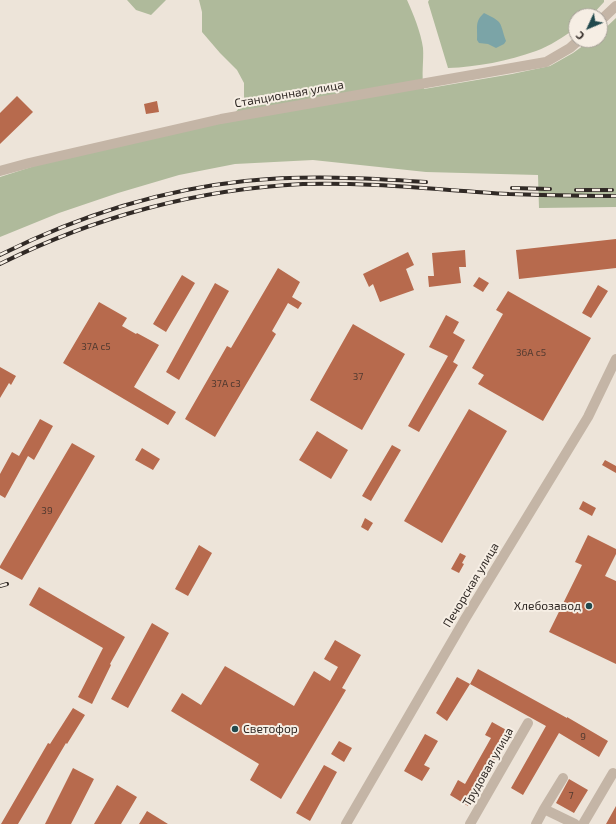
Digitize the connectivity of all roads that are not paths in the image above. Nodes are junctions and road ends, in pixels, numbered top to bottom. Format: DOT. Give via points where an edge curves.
graph roads {
  1 [pos="616,6"];
  2 [pos="608,13"];
  3 [pos="570,48"];
  4 [pos="0,171"];
  5 [pos="616,360"];
  6 [pos="528,723"];
  7 [pos="613,773"];
  8 [pos="562,778"];
  9 [pos="544,809"];
  10 [pos="346,824"];
  11 [pos="470,824"];
  12 [pos="536,824"];
  13 [pos="575,824"];
  14 [pos="583,824"];
  1 -- 2 [label="street"];
  3 -- 4 [label="street, Станционная улица" via="546,62 220,120"];
  5 -- 10 [label="street, Печорская улица" via="588,417 465,619"];
  6 -- 11 [label="street, Трудовая улица"];
  7 -- 14 [label="street"];
  8 -- 9 [label="street"];
  9 -- 12 [label="street"];
  9 -- 13 [label="street"];
}
